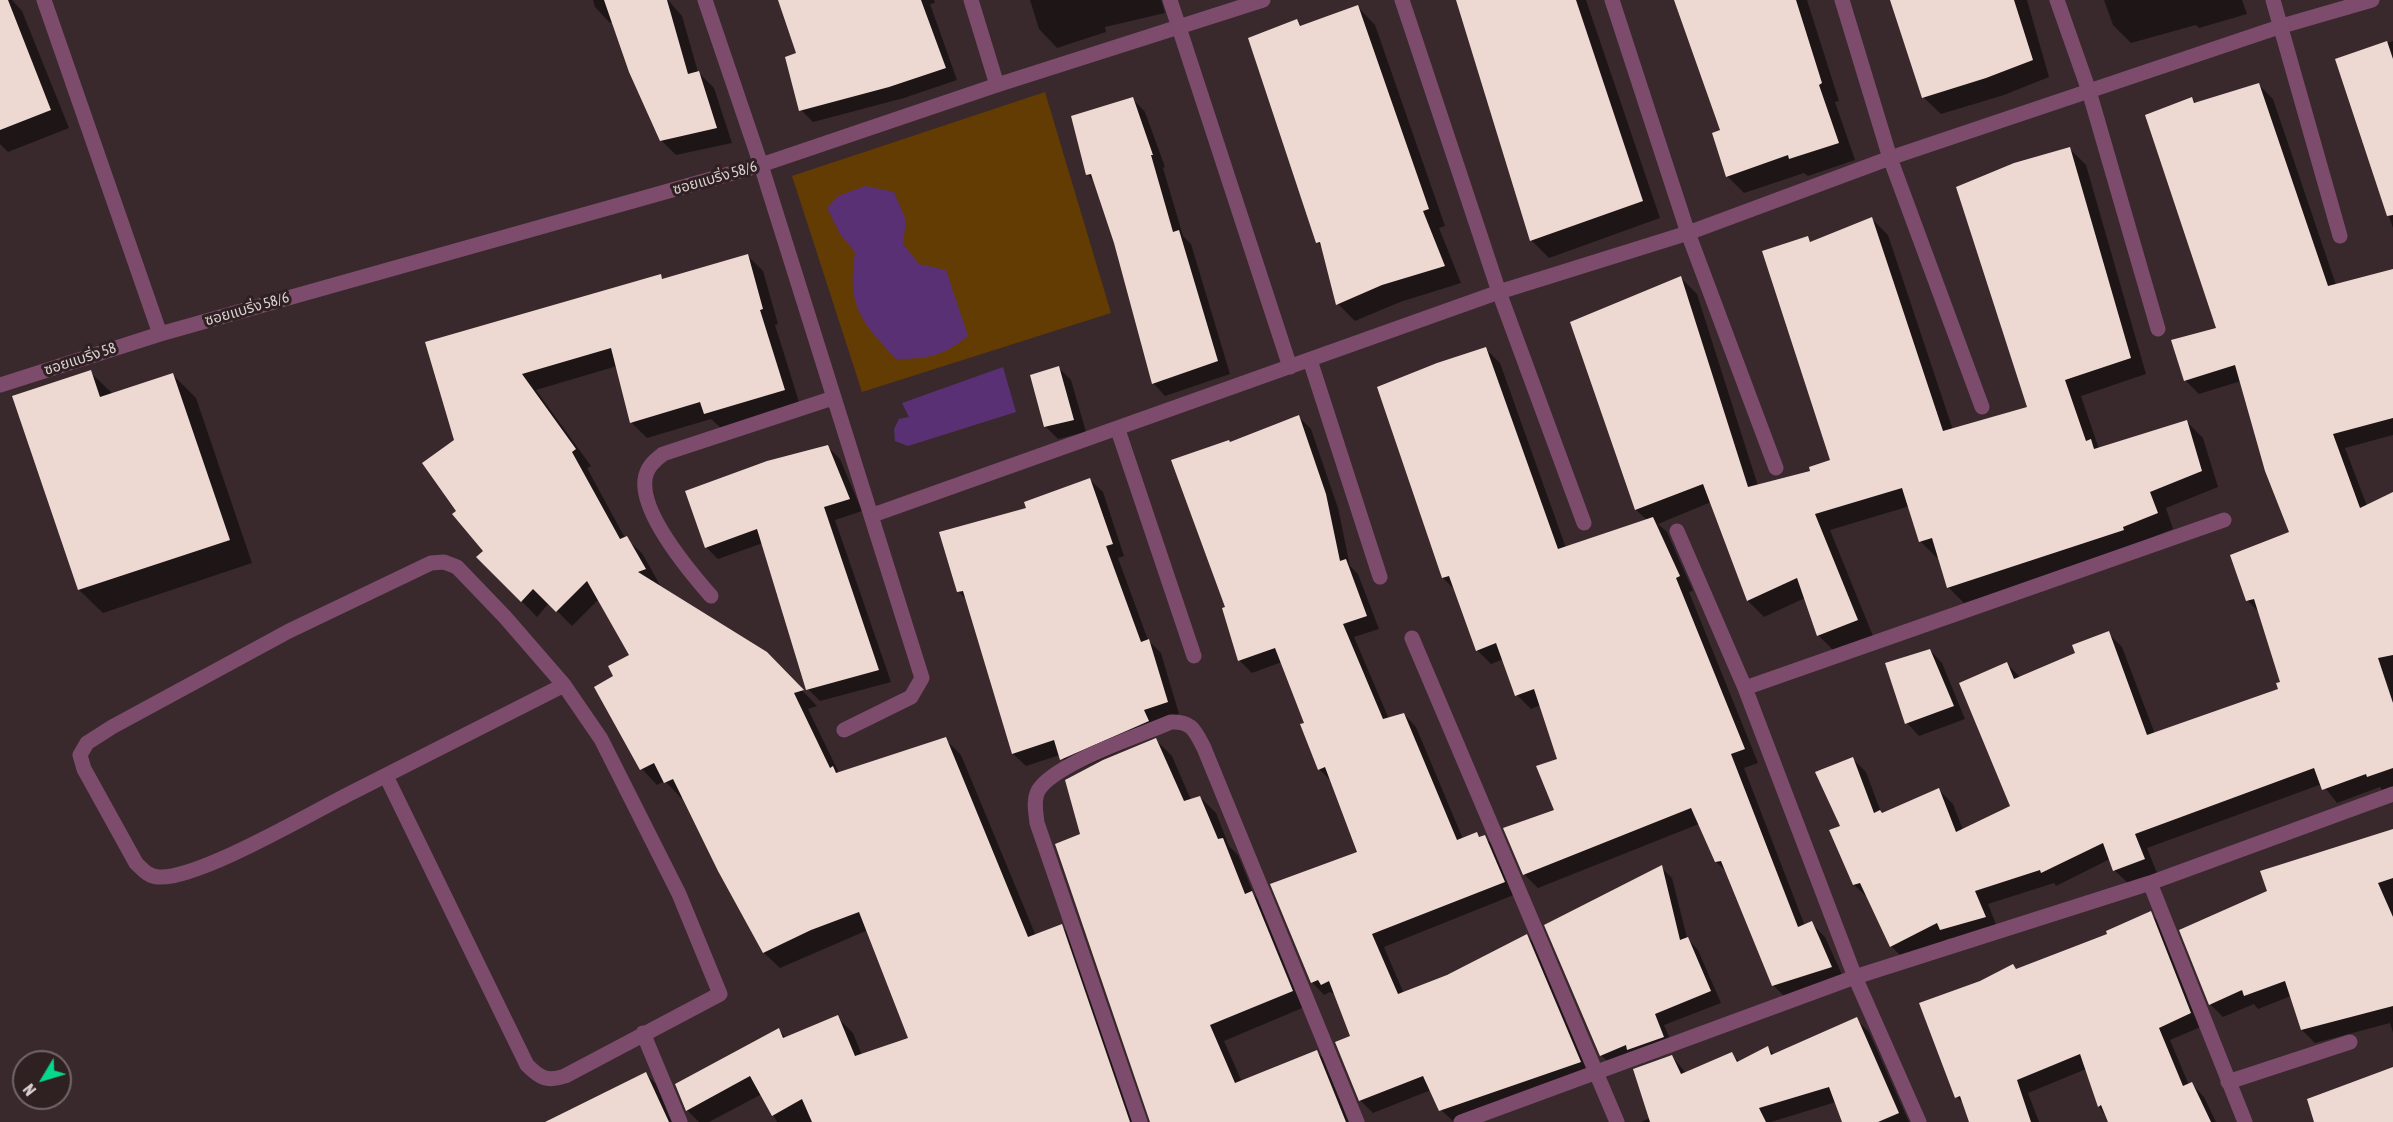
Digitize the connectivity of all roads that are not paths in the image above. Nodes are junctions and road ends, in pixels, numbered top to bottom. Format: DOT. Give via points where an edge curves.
graph roads {
  1 [pos="44,0"];
  2 [pos="705,0"];
  3 [pos="971,0"];
  4 [pos="1170,0"];
  5 [pos="1263,0"];
  6 [pos="1402,0"];
  7 [pos="1612,0"];
  8 [pos="1842,0"];
  9 [pos="2057,0"];
  10 [pos="2273,0"];
  11 [pos="2372,0"];
  12 [pos="2282,26"];
  13 [pos="1179,28"];
  14 [pos="997,85"];
  15 [pos="2089,91"];
  16 [pos="1890,158"];
  17 [pos="761,165"];
  18 [pos="1688,233"];
  19 [pos="2340,236"];
  20 [pos="1499,292"];
  21 [pos="2158,328"];
  22 [pos="160,334"];
  23 [pos="1310,360"];
  24 [pos="1290,367"];
  25 [pos="0,385"];
  26 [pos="833,398"];
  27 [pos="1982,407"];
  28 [pos="1118,430"];
  29 [pos="1776,468"];
  30 [pos="873,515"];
  31 [pos="2224,520"];
  32 [pos="1584,523"];
  33 [pos="1677,531"];
  34 [pos="1380,577"];
  35 [pos="711,596"];
  36 [pos="1412,638"];
  37 [pos="1194,656"];
  38 [pos="564,686"];
  39 [pos="1745,688"];
  40 [pos="844,730"];
  41 [pos="386,776"];
  42 [pos="2393,794"];
  43 [pos="2150,884"];
  44 [pos="1856,977"];
  45 [pos="643,1033"];
  46 [pos="2350,1042"];
  47 [pos="1596,1074"];
  48 [pos="2228,1082"];
  49 [pos="680,1122"];
  50 [pos="1140,1122"];
  51 [pos="1357,1122"];
  52 [pos="1461,1122"];
  53 [pos="1617,1122"];
  54 [pos="1918,1122"];
  55 [pos="2245,1122"];
  1 -- 22 [label="street"];
  2 -- 17 [label="street"];
  3 -- 14 [label="street"];
  4 -- 13 [label="street"];
  5 -- 13 [label="street, ซอยแบริ่ง 58/6"];
  6 -- 20 [label="street"];
  7 -- 18 [label="street"];
  8 -- 16 [label="street"];
  9 -- 15 [label="street"];
  10 -- 12 [label="street"];
  11 -- 12 [label="street"];
  12 -- 15 [label="street"];
  12 -- 19 [label="street"];
  13 -- 14 [label="street, ซอยแบริ่ง 58/6"];
  13 -- 24 [label="street"];
  14 -- 17 [label="street, ซอยแบริ่ง 58/6"];
  15 -- 16 [label="street"];
  15 -- 21 [label="street"];
  16 -- 18 [label="street"];
  16 -- 27 [label="street"];
  17 -- 22 [label="street, ซอยแบริ่ง 58/6"];
  17 -- 26 [label="street"];
  18 -- 20 [label="street"];
  18 -- 29 [label="street"];
  20 -- 23 [label="street"];
  20 -- 32 [label="street"];
  22 -- 25 [label="street, ซอยแบริ่ง 58"];
  23 -- 24 [label="street"];
  23 -- 34 [label="street"];
  24 -- 28 [label="street"];
  26 -- 30 [label="street"];
  26 -- 35 [label="street" via="663,454 651,464 645,480 649,502 677,556"];
  28 -- 30 [label="street"];
  28 -- 37 [label="street"];
  30 -- 40 [label="street" via="922,678 911,697"];
  31 -- 39 [label="street"];
  33 -- 39 [label="street"];
  36 -- 47 [label="street"];
  38 -- 41 [label="street"];
  38 -- 41 [label="street" via="457,567 431,563 289,631 112,727 87,743 80,755 136,863 147,874 158,877 218,859"];
  38 -- 45 [label="street" via="607,750 679,894 720,994"];
  39 -- 44 [label="street"];
  41 -- 45 [label="street" via="527,1065 540,1078 554,1080"];
  42 -- 43 [label="street"];
  43 -- 44 [label="street"];
  43 -- 48 [label="street"];
  44 -- 47 [label="street"];
  44 -- 54 [label="street"];
  45 -- 49 [label="street"];
  46 -- 48 [label="street"];
  47 -- 52 [label="street"];
  47 -- 53 [label="street"];
  48 -- 55 [label="street"];
  50 -- 51 [label="street" via="1037,824 1035,805 1038,792 1049,778 1171,722 1185,722 1194,728 1204,748"];
}
